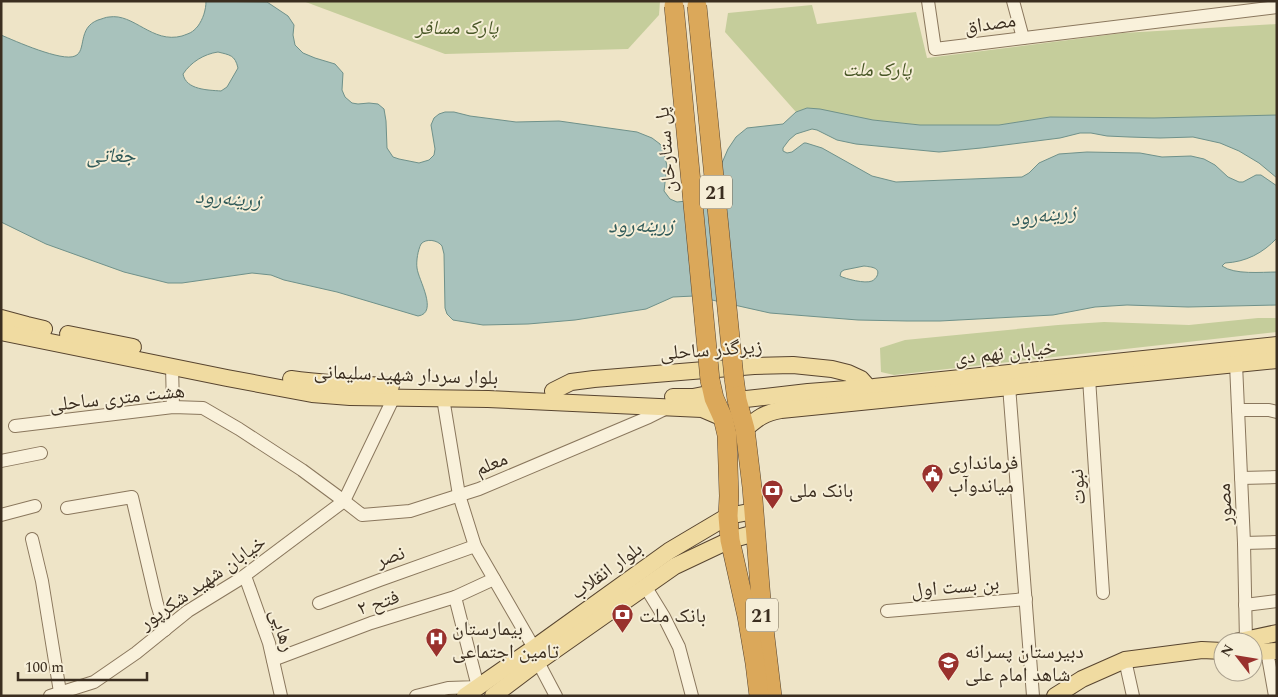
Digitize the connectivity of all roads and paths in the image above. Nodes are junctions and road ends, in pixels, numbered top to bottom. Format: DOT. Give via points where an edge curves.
graph roads {
  1 [pos="928,1"];
  2 [pos="1013,1"];
  3 [pos="674,4"];
  4 [pos="697,4"];
  5 [pos="1277,7"];
  6 [pos="1022,38"];
  7 [pos="1,318"];
  8 [pos="1,332"];
  9 [pos="1277,345"];
  10 [pos="1235,357"];
  11 [pos="1277,360"];
  12 [pos="172,366"];
  13 [pos="1089,378"];
  14 [pos="711,386"];
  15 [pos="1009,386"];
  16 [pos="553,391"];
  17 [pos="869,394"];
  18 [pos="394,397"];
  19 [pos="443,398"];
  20 [pos="637,400"];
  21 [pos="738,400"];
  22 [pos="173,407"];
  23 [pos="669,407"];
  24 [pos="1238,410"];
  25 [pos="1277,412"];
  26 [pos="723,418"];
  27 [pos="14,426"];
  28 [pos="745,429"];
  29 [pos="41,453"];
  30 [pos="1,461"];
  31 [pos="1277,477"];
  32 [pos="1241,478"];
  33 [pos="459,495"];
  34 [pos="344,501"];
  35 [pos="35,506"];
  36 [pos="67,508"];
  37 [pos="754,511"];
  38 [pos="1,515"];
  39 [pos="728,516"];
  40 [pos="756,533"];
  41 [pos="32,539"];
  42 [pos="730,540"];
  43 [pos="1277,542"];
  44 [pos="1244,543"];
  45 [pos="475,546"];
  46 [pos="672,558"];
  47 [pos="245,576"];
  48 [pos="494,579"];
  49 [pos="645,586"];
  50 [pos="1103,593"];
  51 [pos="455,597"];
  52 [pos="1026,599"];
  53 [pos="1277,601"];
  54 [pos="319,603"];
  55 [pos="1245,604"];
  56 [pos="887,611"];
  57 [pos="165,630"];
  58 [pos="1251,632"];
  59 [pos="1277,633"];
  60 [pos="1263,641"];
  61 [pos="1213,647"];
  62 [pos="1202,650"];
  63 [pos="1213,651"];
  64 [pos="536,655"];
  65 [pos="273,660"];
  66 [pos="1125,660"];
  67 [pos="1263,667"];
  68 [pos="472,691"];
  69 [pos="55,694"];
  70 [pos="281,696"];
  71 [pos="416,696"];
  72 [pos="493,696"];
  73 [pos="556,696"];
  74 [pos="692,696"];
  75 [pos="759,696"];
  76 [pos="772,696"];
  77 [pos="1033,696"];
  78 [pos="1055,696"];
  79 [pos="1133,696"];
  80 [pos="1275,696"];
  1 -- 6 [label="street, مصداق" via="935,49"];
  2 -- 6 [label="street"];
  3 -- 14 [label="highway, پل ستارخان / 21, bridge"];
  4 -- 21 [label="highway, 21, bridge"];
  5 -- 6 [label="street, مصداق"];
  7 -- 16 [label="main road, بلوار سردار شهید سلیمانی" via="282,378 361,385"];
  8 -- 12 [label="main road, بلوار سردار شهید سلیمانی"];
  9 -- 10 [label="main road, خیابان نهم دی"];
  10 -- 11 [label="main road, خیابان نهم دی"];
  10 -- 13 [label="main road, خیابان نهم دی"];
  10 -- 17 [label="main road, خیابان نهم دی"];
  10 -- 24 [label="street, مصور"];
  12 -- 18 [label="main road, بلوار سردار شهید سلیمانی" via="312,394"];
  12 -- 22 [label="street"];
  13 -- 15 [label="main road, خیابان نهم دی"];
  13 -- 50 [label="street, نبوت"];
  14 -- 20 [label="main road, بلوار سردار شهید سلیمانی" via="693,397"];
  14 -- 26 [label="highway, 21"];
  15 -- 17 [label="main road, خیابان نهم دی"];
  15 -- 52 [label="street"];
  16 -- 17 [label="main road, زیرگذر ساحلی" via="571,382 594,378 794,365 848,373 861,379"];
  16 -- 20 [label="main road, بلوار سردار شهید سلیمانی"];
  17 -- 21 [label="main road, خیابان نهم دی" via="808,392"];
  17 -- 28 [label="main road, خیابان نهم دی" via="767,412"];
  18 -- 19 [label="main road, بلوار سردار شهید سلیمانی"];
  18 -- 34 [label="street"];
  19 -- 20 [label="main road, بلوار سردار شهید سلیمانی"];
  19 -- 33 [label="street"];
  20 -- 23 [label="main road, بلوار سردار شهید سلیمانی"];
  21 -- 28 [label="highway, 21"];
  22 -- 27 [label="street, هشت متری ساحلی"];
  22 -- 34 [label="street, هشت متری ساحلی" via="203,408 253,437"];
  23 -- 26 [label="main road, بلوار سردار شهید سلیمانی" via="702,409"];
  23 -- 33 [label="street, معلم"];
  24 -- 25 [label="street"];
  24 -- 32 [label="street, مصور"];
  26 -- 39 [label="highway, 21" via="728,451"];
  28 -- 37 [label="highway, 21"];
  29 -- 30 [label="street"];
  31 -- 32 [label="street"];
  32 -- 44 [label="street, مصور"];
  33 -- 34 [label="street, معلم" via="410,511 362,515"];
  33 -- 45 [label="street"];
  34 -- 47 [label="street, خیابان شهید شکرپور"];
  35 -- 38 [label="street"];
  36 -- 57 [label="street" via="132,498"];
  37 -- 39 [label="main road, بلوار انقلاب"];
  37 -- 40 [label="highway, 21"];
  39 -- 42 [label="highway, 21"];
  39 -- 46 [label="main road, بلوار انقلاب"];
  40 -- 42 [label="main road, بلوار انقلاب"];
  40 -- 76 [label="highway, 21"];
  41 -- 69 [label="street" via="42,581"];
  42 -- 46 [label="main road, بلوار انقلاب"];
  42 -- 75 [label="highway, 21" via="747,616"];
  43 -- 44 [label="street"];
  44 -- 55 [label="street, مصور"];
  45 -- 48 [label="street"];
  45 -- 54 [label="street, نصر"];
  46 -- 49 [label="main road, بلوار انقلاب"];
  46 -- 64 [label="main road, بلوار انقلاب"];
  47 -- 57 [label="street, خیابان شهید شکرپور" via="188,611"];
  47 -- 65 [label="street, رهایی"];
  48 -- 51 [label="street, فتح ۲"];
  48 -- 64 [label="street"];
  49 -- 64 [label="main road, بلوار انقلاب"];
  49 -- 74 [label="street" via="679,647"];
  51 -- 65 [label="street, فتح ۲" via="371,623"];
  51 -- 68 [label="street"];
  52 -- 56 [label="street, بن بست اول"];
  52 -- 77 [label="street"];
  53 -- 55 [label="street"];
  55 -- 58 [label="street, مصور"];
  57 -- 69 [label="street, خیابان شهید شکرپور" via="94,682"];
  59 -- 60 [label="main road"];
  61 -- 62 [label="main road"];
  62 -- 63 [label="main road"];
  62 -- 66 [label="main road"];
  64 -- 68 [label="main road, بلوار انقلاب"];
  64 -- 72 [label="main road, بلوار انقلاب"];
  64 -- 73 [label="street"];
  65 -- 70 [label="street, رهایی"];
  66 -- 78 [label="main road" via="1082,678"];
  66 -- 79 [label="street"];
  67 -- 80 [label="street, مصور"];
  68 -- 71 [label="street" via="448,688"];
}
